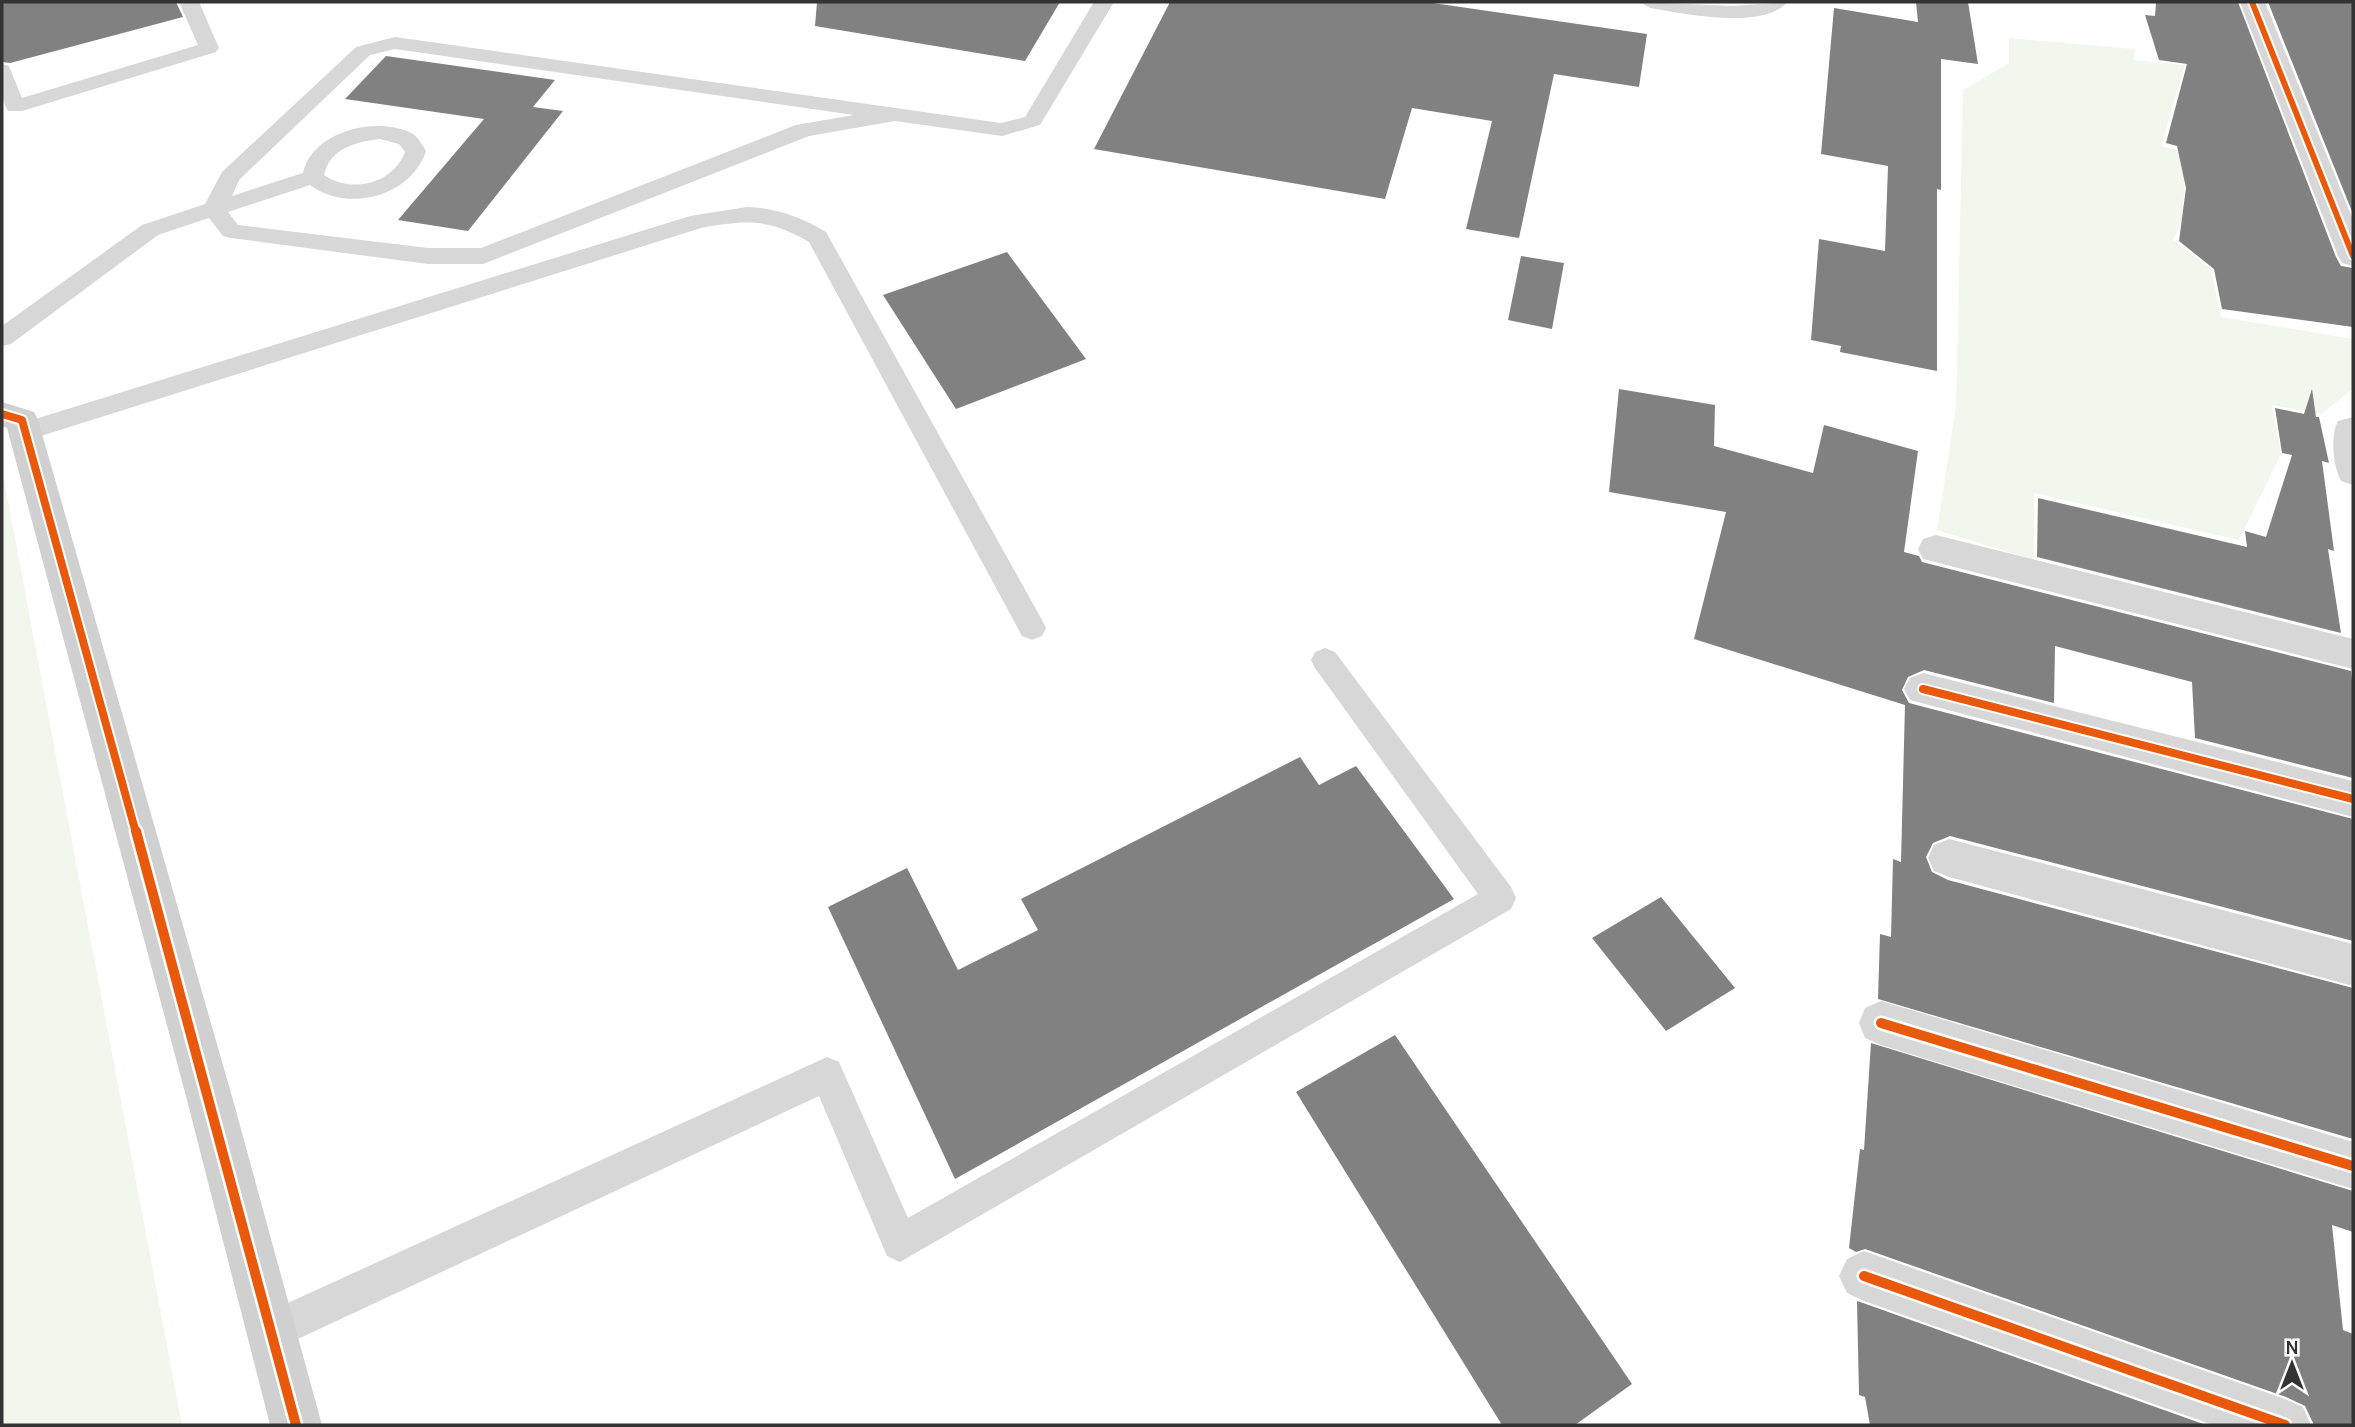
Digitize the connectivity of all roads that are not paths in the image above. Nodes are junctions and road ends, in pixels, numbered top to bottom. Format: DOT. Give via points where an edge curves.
graph roads {
  1 [pos="189,2"];
  2 [pos="1104,2"];
  3 [pos="1650,2"];
  4 [pos="1777,2"];
  5 [pos="2252,2"];
  6 [pos="2,70"];
  7 [pos="899,114"];
  8 [pos="313,177"];
  9 [pos="215,209"];
  10 [pos="2353,256"];
  11 [pos="2,338"];
  12 [pos="14,423"];
  13 [pos="2353,429"];
  14 [pos="2353,472"];
  15 [pos="1936,549"];
  16 [pos="1032,628"];
  17 [pos="2353,654"];
  18 [pos="1325,660"];
  19 [pos="1923,689"];
  20 [pos="2353,799"];
  21 [pos="1949,859"];
  22 [pos="2353,965"];
  23 [pos="1881,1023"];
  24 [pos="2353,1167"];
  25 [pos="1864,1276"];
  26 [pos="271,1331"];
  27 [pos="296,1425"];
  28 [pos="2285,1425"];
  1 -- 6 [label="lane" via="209,48 15,107"];
  2 -- 7 [label="lane" via="1033,121 1002,130"];
  3 -- 4 [label="lane" via="1700,10 1766,10"];
  5 -- 10 [label="street"];
  7 -- 9 [label="lane" via="804,130 483,256 428,256 231,231"];
  7 -- 9 [label="lane" via="395,43 363,51 230,177"];
  8 -- 9 [label="lane"];
  9 -- 11 [label="lane" via="150,230"];
  12 -- 16 [label="lane" via="689,223 762,213 793,221 818,237"];
  12 -- 26 [label="street"];
  13 -- 14 [label="street"];
  15 -- 17 [label="street"];
  18 -- 26 [label="lane" via="1500,898 900,1243 827,1074"];
  19 -- 20 [label="street"];
  21 -- 22 [label="street"];
  23 -- 24 [label="street"];
  25 -- 28 [label="street"];
  26 -- 27 [label="street"];
}
